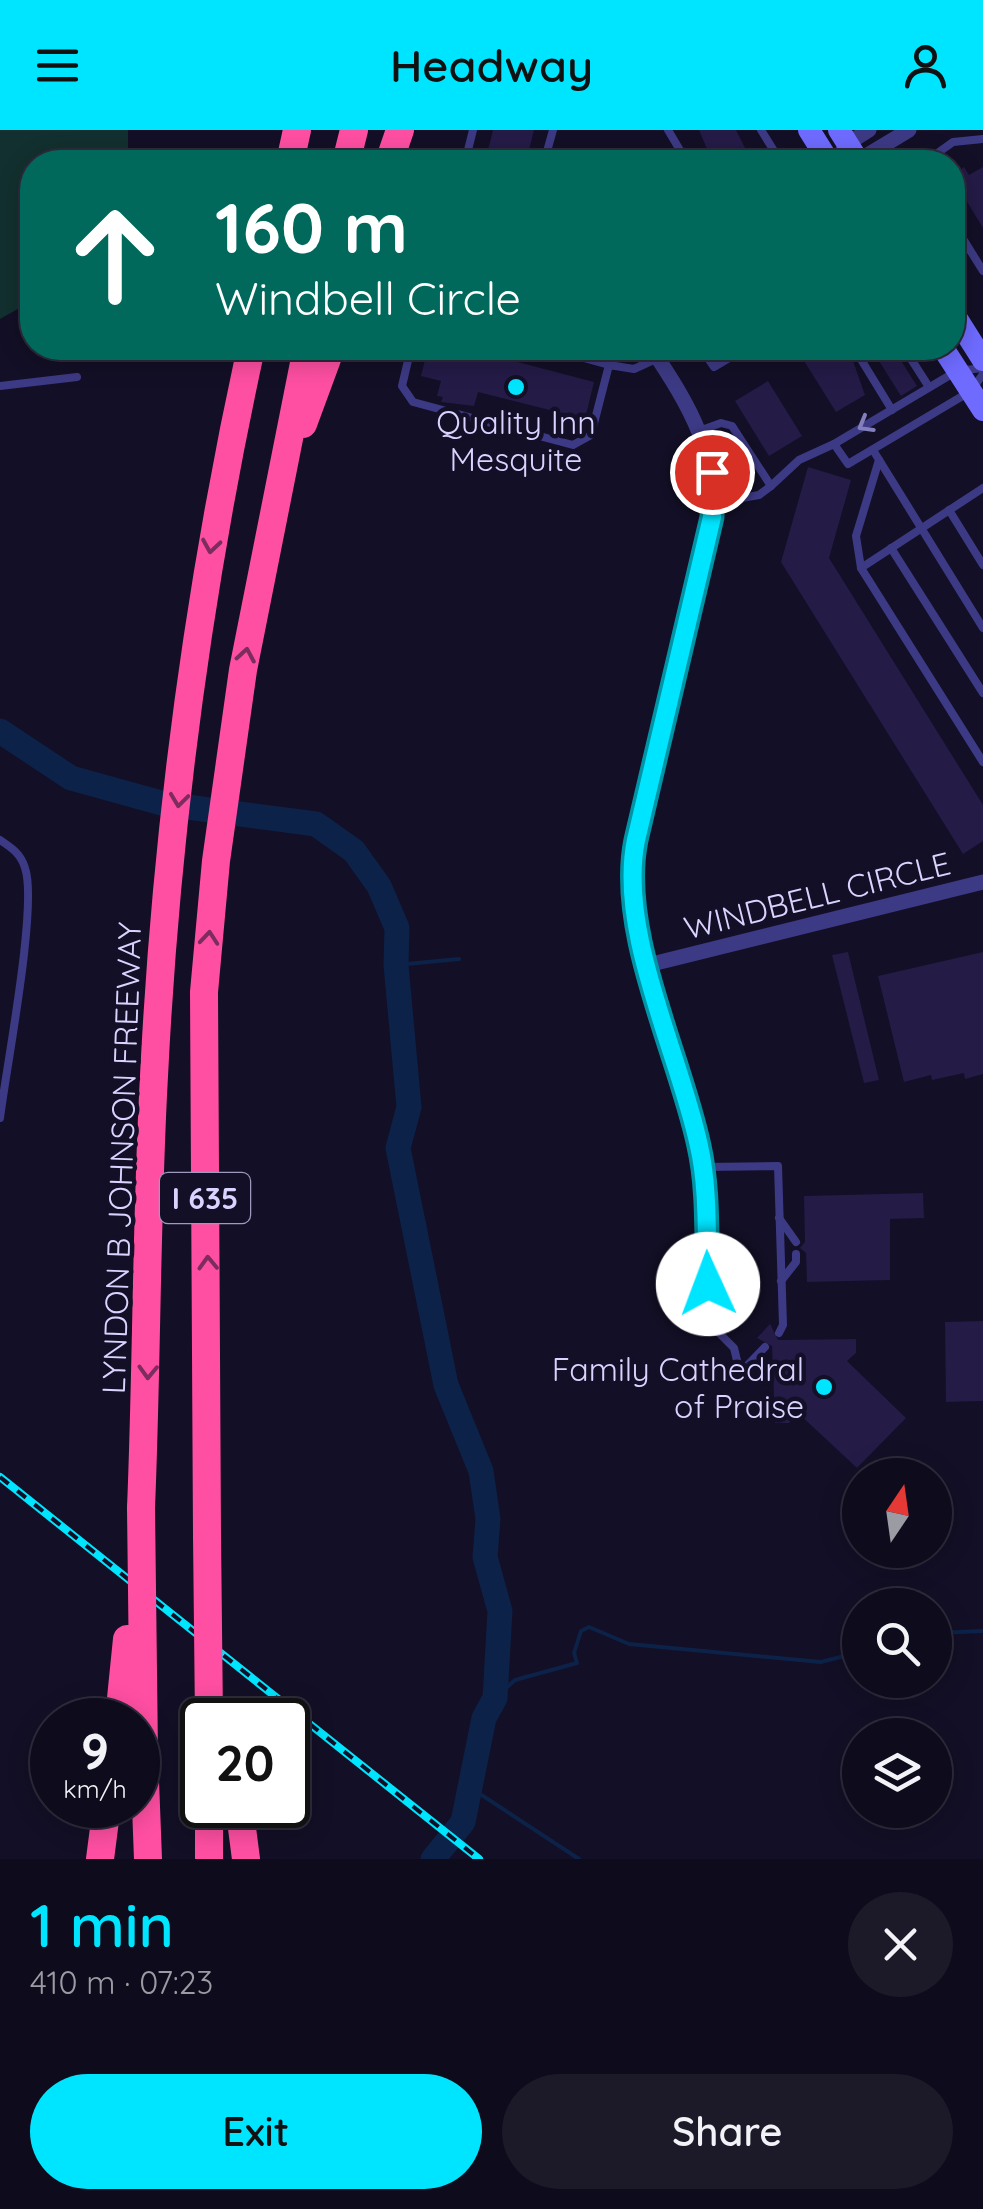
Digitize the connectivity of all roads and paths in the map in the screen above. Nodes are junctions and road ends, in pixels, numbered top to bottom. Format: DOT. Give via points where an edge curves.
graph roads {
  1 [pos="809,130"];
  2 [pos="869,130"];
  3 [pos="909,130"];
  4 [pos="983,139"];
  5 [pos="839,150"];
  6 [pos="851,150"];
  7 [pos="859,150"];
  8 [pos="942,150"];
  9 [pos="965,242"];
  10 [pos="983,271"];
  11 [pos="965,332"];
  12 [pos="239,360"];
  13 [pos="248,360"];
  14 [pos="305,360"];
  15 [pos="326,360"];
  16 [pos="408,360"];
  17 [pos="591,360"];
  18 [pos="645,360"];
  19 [pos="658,360"];
  20 [pos="861,360"];
  21 [pos="912,360"];
  22 [pos="950,360"];
  23 [pos="983,360"];
  24 [pos="609,365"];
  25 [pos="957,371"];
  26 [pos="76,377"];
  27 [pos="0,386"];
  28 [pos="980,386"];
  29 [pos="930,388"];
  30 [pos="892,410"];
  31 [pos="700,431"];
  32 [pos="834,444"];
  33 [pos="873,450"];
  34 [pos="879,460"];
  35 [pos="281,476"];
  36 [pos="222,481"];
  37 [pos="771,486"];
  38 [pos="982,490"];
  39 [pos="712,503"];
  40 [pos="949,510"];
  41 [pos="921,528"];
  42 [pos="891,548"];
  43 [pos="983,565"];
  44 [pos="861,568"];
  45 [pos="983,628"];
  46 [pos="983,693"];
  47 [pos="980,749"];
  48 [pos="983,762"];
  49 [pos="0,840"];
  50 [pos="983,882"];
  51 [pos="648,965"];
  52 [pos="0,1118"];
  53 [pos="703,1166"];
  54 [pos="779,1218"];
  55 [pos="796,1242"];
  56 [pos="796,1254"];
  57 [pos="782,1281"];
  58 [pos="779,1333"];
  59 [pos="766,1347"];
  60 [pos="141,1508"];
  61 [pos="213,1542"];
  62 [pos="121,1698"];
  63 [pos="209,1698"];
  64 [pos="225,1698"];
  65 [pos="104,1828"];
  66 [pos="209,1828"];
  67 [pos="242,1828"];
  68 [pos="100,1859"];
  69 [pos="148,1859"];
  70 [pos="209,1859"];
  71 [pos="246,1859"];
  1 -- 5 [label="main road"];
  2 -- 6 [label="street"];
  3 -- 7 [label="street"];
  4 -- 8 [label="lane"];
  9 -- 10 [label="lane"];
  11 -- 23 [label="main road"];
  12 -- 36 [label="highway"];
  13 -- 36 [label="highway, LYNDON B JOHNSON FREEWAY / I 635"];
  14 -- 35 [label="highway, I 635"];
  15 -- 35 [label="highway"];
  16 -- 24 [label="lane" via="402,386 413,402 573,444 591,435"];
  17 -- 24 [label="lane"];
  18 -- 24 [label="lane" via="634,369"];
  19 -- 31 [label="street, WINDBELL CIRCLE"];
  20 -- 30 [label="lane"];
  21 -- 29 [label="lane"];
  22 -- 25 [label="main road"];
  25 -- 28 [label="main road"];
  25 -- 29 [label="lane"];
  26 -- 27 [label="lane"];
  28 -- 33 [label="lane"];
  29 -- 30 [label="lane"];
  30 -- 32 [label="lane, one-way"];
  31 -- 37 [label="lane" via="732,426"];
  31 -- 39 [label="street, WINDBELL CIRCLE" via="712,472"];
  32 -- 33 [label="lane" via="848,464"];
  32 -- 37 [label="lane" via="800,460"];
  33 -- 34 [label="lane"];
  34 -- 41 [label="lane"];
  34 -- 44 [label="lane" via="856,536"];
  61 -- 35 [label="highway, I 635, one-way" via="204,992 230,751"];
  36 -- 60 [label="highway, LYNDON B JOHNSON FREEWAY / I 635, one-way" via="172,856 154,1075"];
  37 -- 39 [label="lane"];
  38 -- 40 [label="lane"];
  39 -- 51 [label="street, WINDBELL CIRCLE" via="633,854 632,894"];
  40 -- 41 [label="lane"];
  40 -- 43 [label="lane"];
  41 -- 42 [label="lane"];
  41 -- 45 [label="lane"];
  42 -- 44 [label="lane"];
  42 -- 46 [label="lane"];
  44 -- 47 [label="lane"];
  47 -- 48 [label="lane"];
  49 -- 52 [label="lane" via="18,852 27,871"];
  50 -- 51 [label="street, WINDBELL CIRCLE"];
  51 -- 53 [label="lane"];
  53 -- 54 [label="lane" via="778,1166"];
  53 -- 59 [label="lane" via="709,1323 734,1348 740,1373"];
  54 -- 55 [label="lane"];
  54 -- 57 [label="lane"];
  56 -- 57 [label="lane"];
  57 -- 58 [label="lane"];
  60 -- 62 [label="highway, bridge"];
  60 -- 69 [label="highway, LYNDON B JOHNSON FREEWAY / I 635, bridge"];
  61 -- 63 [label="highway, bridge"];
  61 -- 64 [label="highway"];
  65 -- 68 [label="highway"];
  66 -- 70 [label="highway"];
  67 -- 71 [label="highway"];
}
